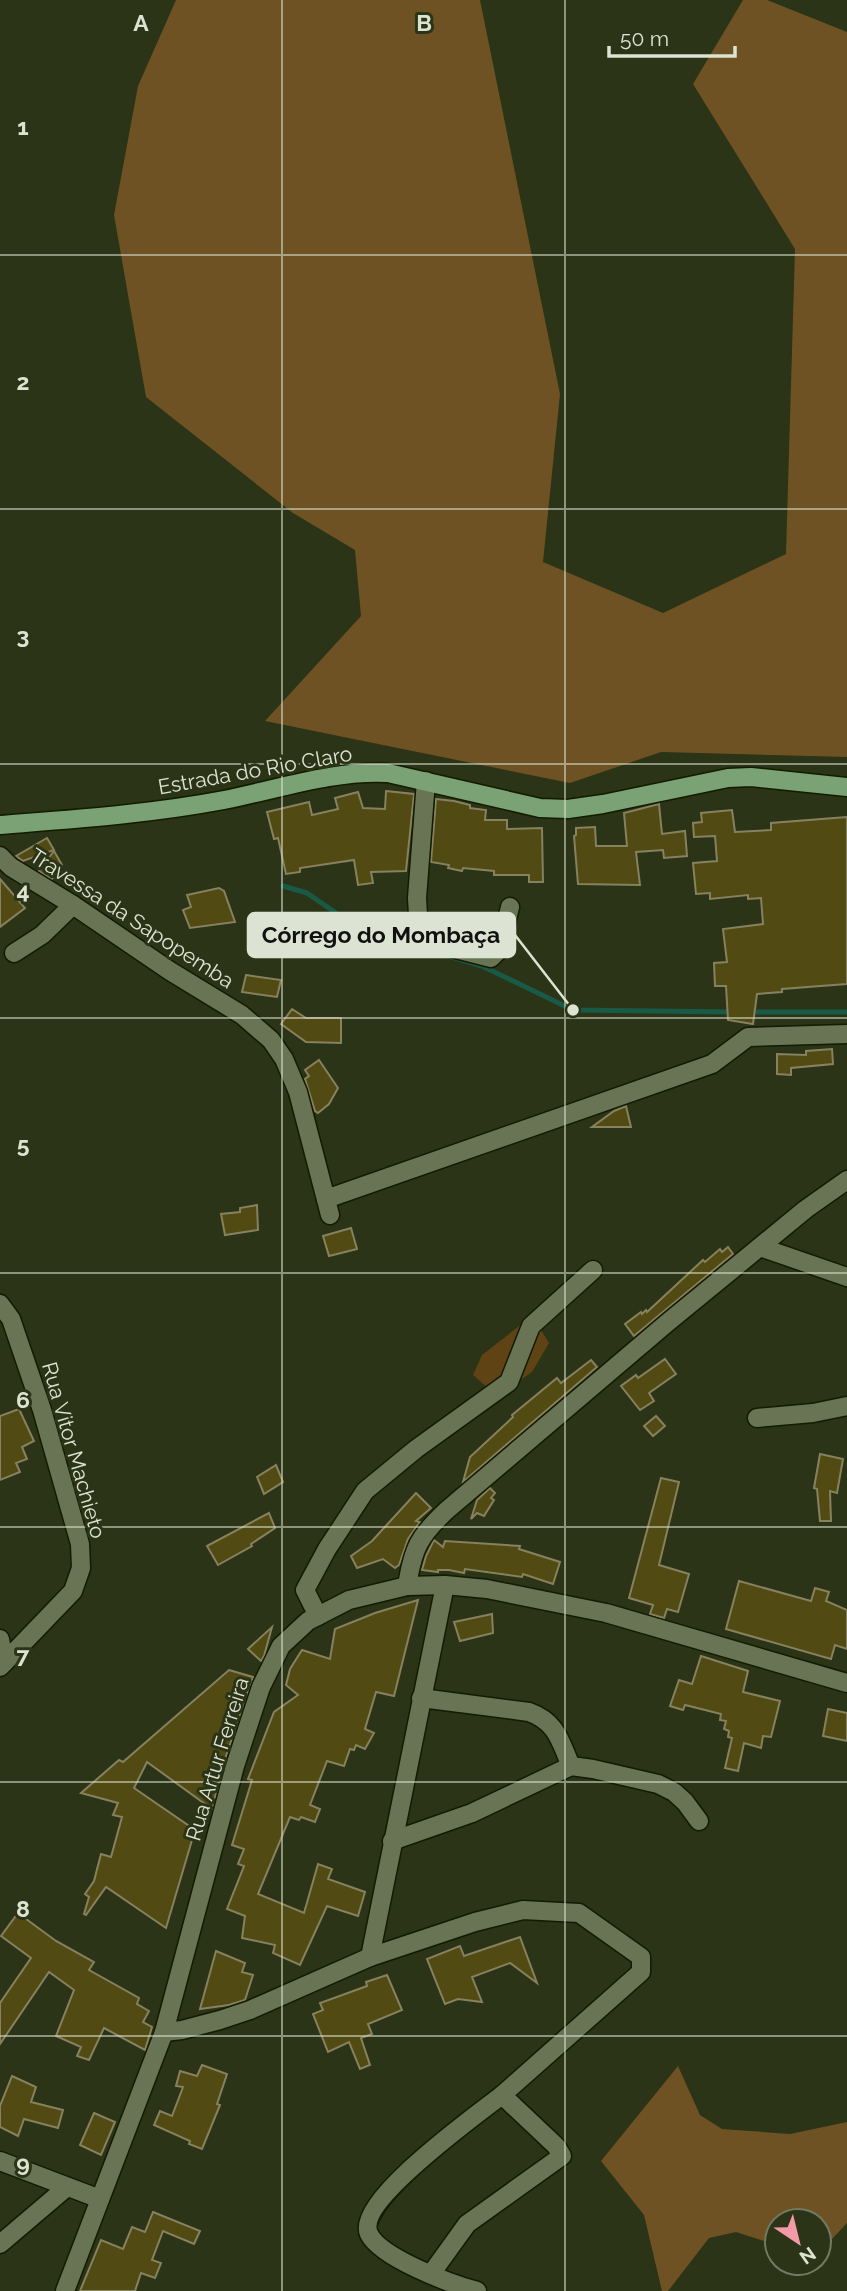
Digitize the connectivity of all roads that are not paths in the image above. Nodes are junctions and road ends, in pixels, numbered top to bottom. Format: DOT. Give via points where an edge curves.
graph roads {
  1 [pos="426,781"];
  2 [pos="847,787"];
  3 [pos="0,825"];
  4 [pos="0,856"];
  5 [pos="73,905"];
  6 [pos="510,907"];
  7 [pos="14,953"];
  8 [pos="847,1034"];
  9 [pos="847,1180"];
  10 [pos="760,1247"];
  11 [pos="593,1270"];
  12 [pos="847,1277"];
  13 [pos="0,1304"];
  14 [pos="847,1406"];
  15 [pos="757,1418"];
  16 [pos="445,1585"];
  17 [pos="407,1586"];
  18 [pos="318,1615"];
  19 [pos="0,1639"];
  20 [pos="2,1665"];
  21 [pos="847,1683"];
  22 [pos="421,1698"];
  23 [pos="571,1766"];
  24 [pos="699,1821"];
  25 [pos="392,1841"];
  26 [pos="370,1957"];
  27 [pos="164,2032"];
  28 [pos="502,2095"];
  29 [pos="0,2161"];
  30 [pos="67,2187"];
  31 [pos="100,2199"];
  32 [pos="0,2244"];
  33 [pos="431,2274"];
  34 [pos="65,2291"];
  35 [pos="477,2291"];
  1 -- 2 [label="main road, Estrada do Rio Claro" via="540,808 568,809 728,778"];
  1 -- 3 [label="main road, Estrada do Rio Claro" via="388,773 350,773 160,811"];
  1 -- 6 [label="street" via="417,898 419,932 432,943 491,958 500,949"];
  4 -- 5 [label="street, Travessa da Sapopemba"];
  5 -- 7 [label="street" via="42,935"];
  5 -- 8 [label="street, Travessa da Sapopemba" via="271,1040 298,1092 328,1207 712,1065 748,1037"];
  9 -- 10 [label="street"];
  10 -- 12 [label="street"];
  10 -- 17 [label="street" via="429,1527 417,1544"];
  11 -- 18 [label="street" via="531,1326 509,1382 365,1491 305,1591"];
  13 -- 20 [label="street, Rua Vitor Machieto" via="11,1319 42,1410 79,1544 81,1567 74,1591"];
  14 -- 15 [label="street"];
  16 -- 17 [label="street, Rua Artur Ferreira"];
  16 -- 21 [label="street, Rua Artur Ferreira" via="531,1596 606,1613"];
  16 -- 22 [label="street"];
  17 -- 18 [label="street, Rua Artur Ferreira" via="349,1600"];
  18 -- 27 [label="street, Rua Artur Ferreira" via="281,1646 261,1686"];
  19 -- 20 [label="street"];
  22 -- 23 [label="street" via="540,1716 555,1731"];
  22 -- 25 [label="street"];
  23 -- 24 [label="street" via="658,1784 685,1801"];
  23 -- 25 [label="street" via="472,1813"];
  25 -- 26 [label="street"];
  26 -- 27 [label="street" via="250,2010"];
  26 -- 28 [label="street" via="502,1914 541,1910 579,1913 641,1957 641,1972"];
  27 -- 31 [label="street, Rua Artur Ferreira"];
  28 -- 33 [label="street" via="562,2156 467,2224"];
  28 -- 33 [label="street" via="409,2169 379,2201 368,2221 369,2234 381,2247"];
  29 -- 30 [label="street"];
  30 -- 31 [label="street"];
  30 -- 32 [label="street"];
  31 -- 34 [label="street, Rua Artur Ferreira"];
  33 -- 35 [label="street"];
}
